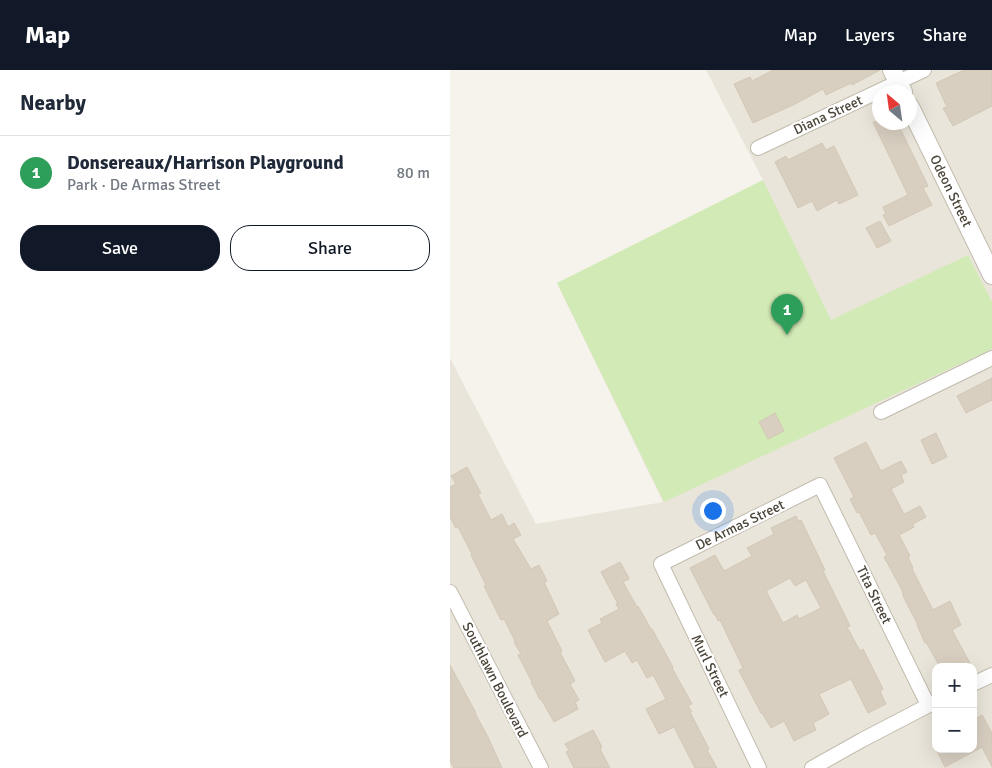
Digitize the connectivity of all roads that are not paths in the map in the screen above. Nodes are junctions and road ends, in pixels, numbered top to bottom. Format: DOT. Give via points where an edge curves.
graph roads {
  1 [pos="924,70"];
  2 [pos="897,82"];
  3 [pos="917,121"];
  4 [pos="758,148"];
  5 [pos="992,275"];
  6 [pos="992,358"];
  7 [pos="882,412"];
  8 [pos="820,485"];
  9 [pos="661,564"];
  10 [pos="450,592"];
  11 [pos="992,675"];
  12 [pos="977,682"];
  13 [pos="932,703"];
  14 [pos="541,768"];
  15 [pos="759,768"];
  16 [pos="812,768"];
  1 -- 2 [label="street, Diana Street"];
  2 -- 4 [label="street, Diana Street"];
  3 -- 5 [label="street, Odeon Street"];
  6 -- 7 [label="street"];
  8 -- 9 [label="street, De Armas Street"];
  8 -- 13 [label="street, Tita Street"];
  9 -- 15 [label="street, Murl Street"];
  10 -- 14 [label="street, Southlawn Boulevard"];
  11 -- 12 [label="street"];
  13 -- 16 [label="street"];
}
